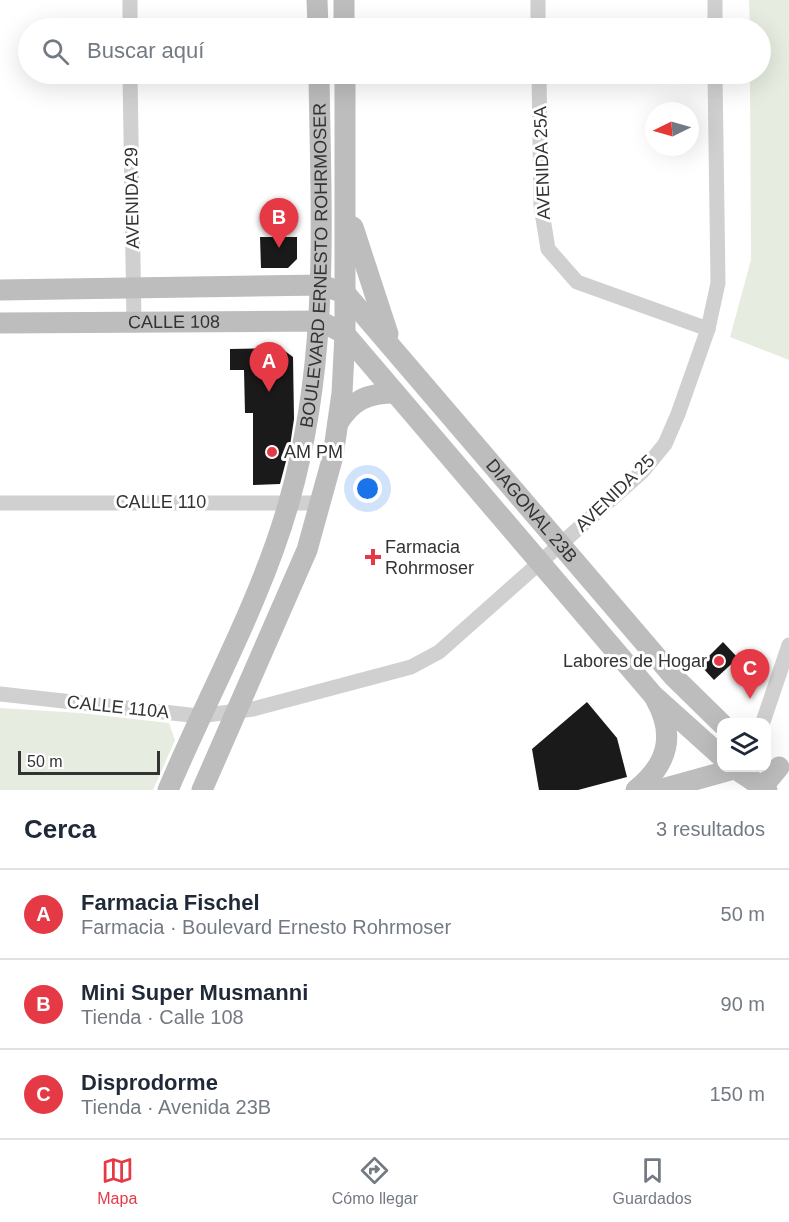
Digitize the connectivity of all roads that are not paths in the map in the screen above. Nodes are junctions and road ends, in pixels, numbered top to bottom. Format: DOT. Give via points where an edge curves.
graph roads {
  1 [pos="129,0"];
  2 [pos="317,0"];
  3 [pos="344,0"];
  4 [pos="538,0"];
  5 [pos="715,0"];
  6 [pos="130,18"];
  7 [pos="318,18"];
  8 [pos="345,18"];
  9 [pos="538,18"];
  10 [pos="715,18"];
  11 [pos="130,84"];
  12 [pos="319,84"];
  13 [pos="345,84"];
  14 [pos="539,84"];
  15 [pos="715,84"];
  16 [pos="346,204"];
  17 [pos="322,285"];
  18 [pos="133,288"];
  19 [pos="0,290"];
  20 [pos="346,294"];
  21 [pos="320,321"];
  22 [pos="134,322"];
  23 [pos="0,323"];
  24 [pos="708,329"];
  25 [pos="345,334"];
  26 [pos="394,349"];
  27 [pos="395,393"];
  28 [pos="338,424"];
  29 [pos="289,502"];
  30 [pos="0,503"];
  31 [pos="321,503"];
  32 [pos="562,543"];
  33 [pos="539,564"];
  34 [pos="789,645"];
  35 [pos="0,694"];
  36 [pos="652,695"];
  37 [pos="235,711"];
  38 [pos="199,716"];
  39 [pos="765,718"];
  40 [pos="717,719"];
  41 [pos="717,751"];
  42 [pos="778,766"];
  43 [pos="717,770"];
  44 [pos="742,772"];
  45 [pos="764,789"];
  46 [pos="168,790"];
  47 [pos="202,790"];
  48 [pos="636,790"];
  49 [pos="658,790"];
  1 -- 6 [label="street"];
  2 -- 7 [label="main road"];
  3 -- 8 [label="main road"];
  4 -- 9 [label="street"];
  5 -- 10 [label="street"];
  11 -- 18 [label="street, AVENIDA 29"];
  12 -- 17 [label="main road, BOULEVARD ERNESTO ROHRMOSER"];
  13 -- 16 [label="main road, BOULEVARD ERNESTO ROHRMOSER"];
  14 -- 24 [label="street, AVENIDA 25A" via="541,206 548,249 577,282"];
  15 -- 24 [label="street, AVENIDA 25" via="718,284"];
  16 -- 20 [label="main road, BOULEVARD ERNESTO ROHRMOSER"];
  16 -- 26 [label="main road"];
  17 -- 18 [label="main road, CALLE 108"];
  17 -- 20 [label="main road, CALLE 108"];
  17 -- 21 [label="main road, BOULEVARD ERNESTO ROHRMOSER"];
  18 -- 19 [label="main road, CALLE 108"];
  18 -- 22 [label="street, AVENIDA 29"];
  20 -- 25 [label="main road, BOULEVARD ERNESTO ROHRMOSER"];
  20 -- 26 [label="main road, DIAGONAL 23B"];
  21 -- 22 [label="main road, CALLE 108"];
  21 -- 25 [label="main road, CALLE 108"];
  21 -- 29 [label="main road, BOULEVARD ERNESTO ROHRMOSER" via="311,400"];
  22 -- 23 [label="main road, CALLE 108"];
  24 -- 32 [label="street, AVENIDA 25" via="665,444 642,472"];
  25 -- 27 [label="main road, DIAGONAL 23B"];
  25 -- 28 [label="main road, BOULEVARD ERNESTO ROHRMOSER"];
  26 -- 32 [label="main road, DIAGONAL 23B"];
  27 -- 28 [label="main road" via="361,398 347,409"];
  27 -- 33 [label="main road, DIAGONAL 23B"];
  28 -- 31 [label="main road, BOULEVARD ERNESTO ROHRMOSER"];
  29 -- 30 [label="street, CALLE 110"];
  29 -- 31 [label="street, CALLE 110"];
  29 -- 38 [label="main road, BOULEVARD ERNESTO ROHRMOSER" via="274,549"];
  31 -- 37 [label="main road, BOULEVARD ERNESTO ROHRMOSER" via="299,570"];
  32 -- 33 [label="street, AVENIDA 25"];
  32 -- 40 [label="main road, DIAGONAL 23B" via="673,676"];
  33 -- 36 [label="main road, DIAGONAL 23B"];
  33 -- 37 [label="street, AVENIDA 25" via="439,652 411,667 253,710"];
  34 -- 39 [label="street"];
  35 -- 38 [label="street, CALLE 110A"];
  36 -- 41 [label="main road, DIAGONAL 23B"];
  36 -- 48 [label="main road" via="665,716 668,742 660,766"];
  37 -- 38 [label="street, CALLE 110A"];
  37 -- 47 [label="main road, BOULEVARD ERNESTO ROHRMOSER"];
  38 -- 46 [label="main road, BOULEVARD ERNESTO ROHRMOSER"];
  42 -- 45 [label="main road"];
  43 -- 49 [label="main road"];
  44 -- 45 [label="main road, DIAGONAL 23B"];
}
